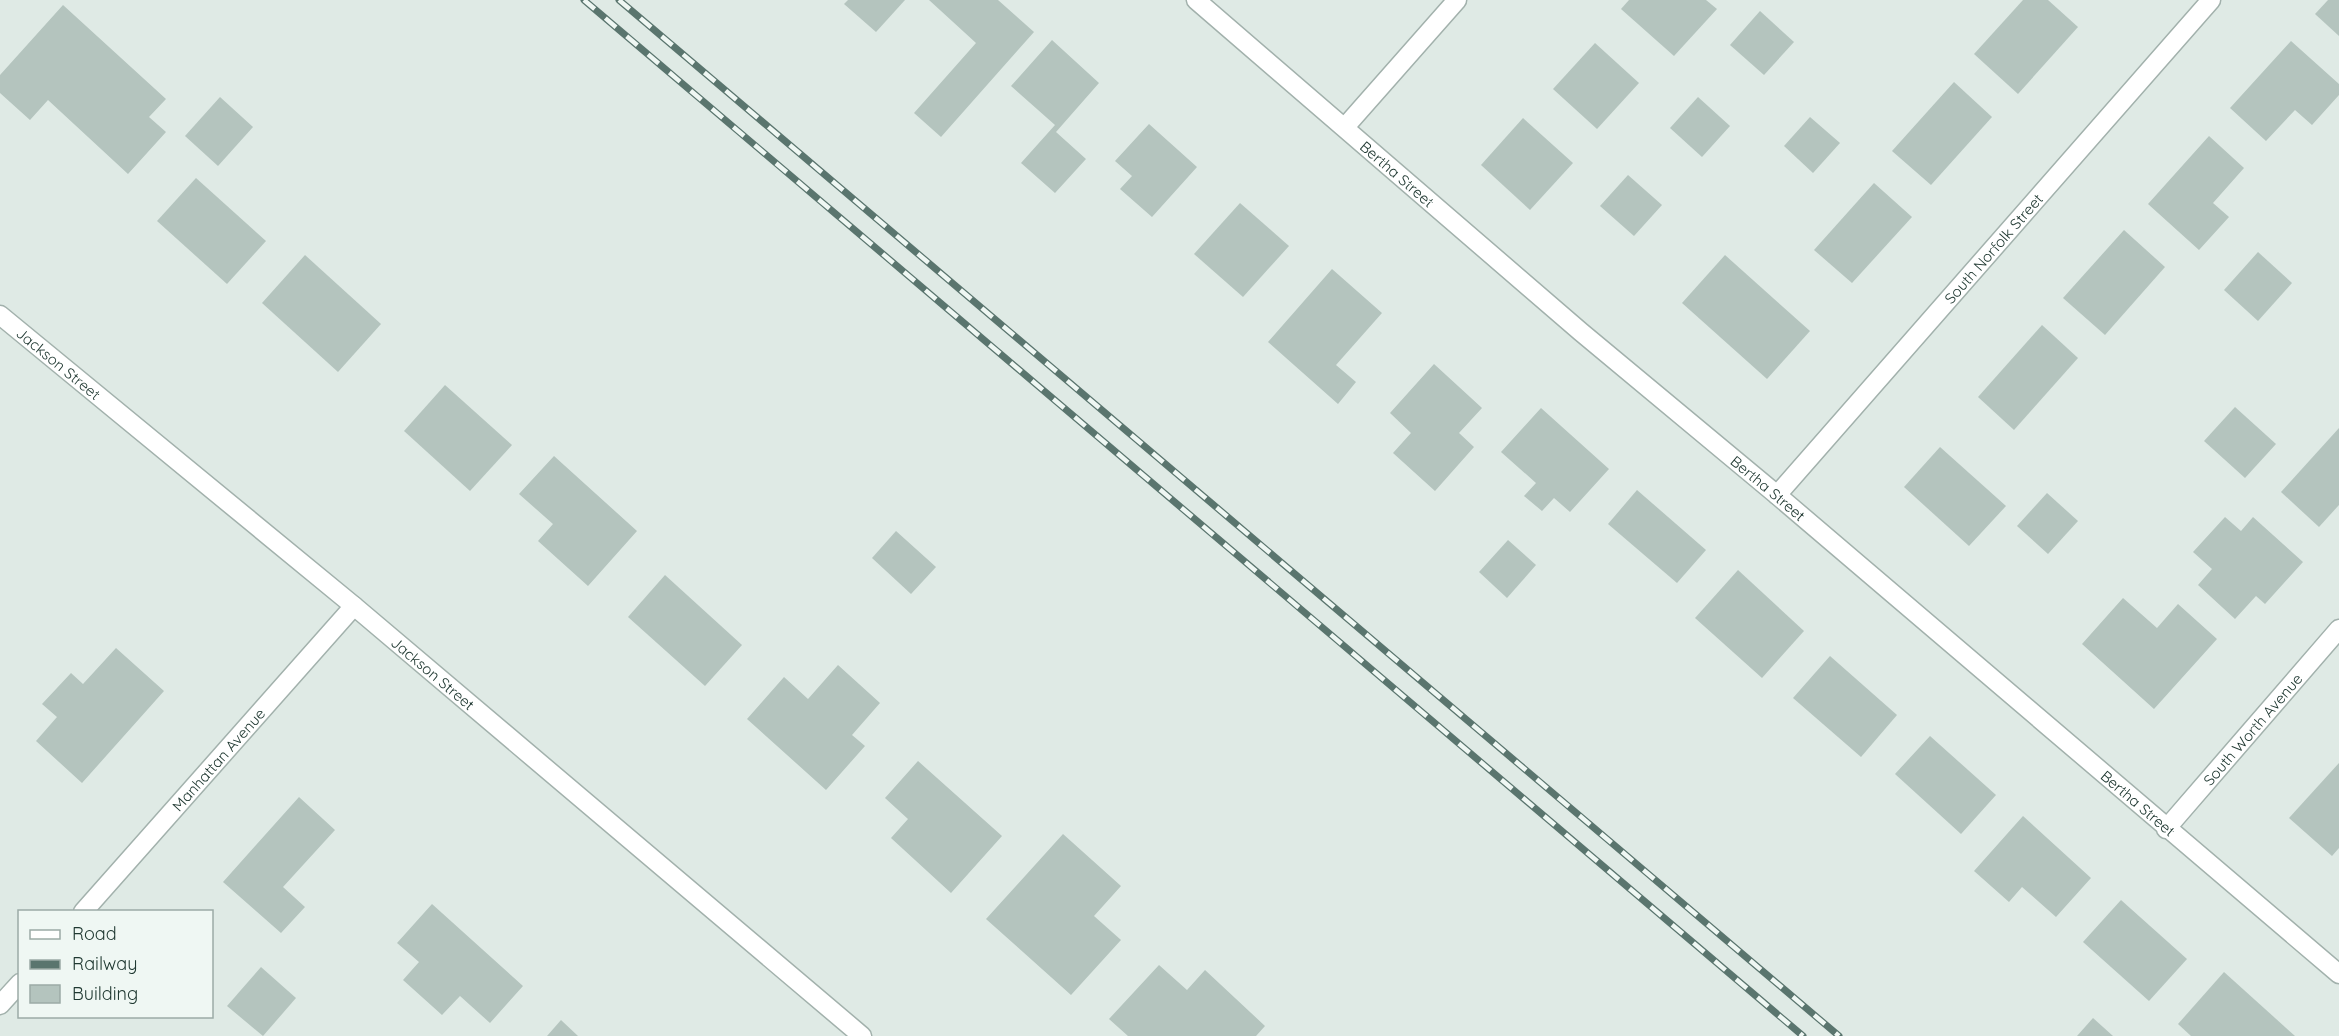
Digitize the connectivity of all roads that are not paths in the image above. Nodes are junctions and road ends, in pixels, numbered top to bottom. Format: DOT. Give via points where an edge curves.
graph roads {
  1 [pos="1196,0"];
  2 [pos="1457,0"];
  3 [pos="2211,0"];
  4 [pos="1345,127"];
  5 [pos="0,315"];
  6 [pos="1777,495"];
  7 [pos="354,606"];
  8 [pos="2339,629"];
  9 [pos="2166,829"];
  10 [pos="85,910"];
  11 [pos="2339,974"];
  12 [pos="18,985"];
  13 [pos="0,1005"];
  14 [pos="862,1036"];
  1 -- 4 [label="street, Bertha Street"];
  2 -- 4 [label="street"];
  3 -- 6 [label="street, South Norfolk Street"];
  4 -- 6 [label="street, Bertha Street" via="1581,332"];
  5 -- 7 [label="street, Jackson Street"];
  6 -- 9 [label="street, Bertha Street"];
  7 -- 10 [label="street, Manhattan Avenue"];
  7 -- 14 [label="street, Jackson Street"];
  8 -- 9 [label="street, South Worth Avenue"];
  9 -- 11 [label="street, Bertha Street"];
  12 -- 13 [label="street"];
}
